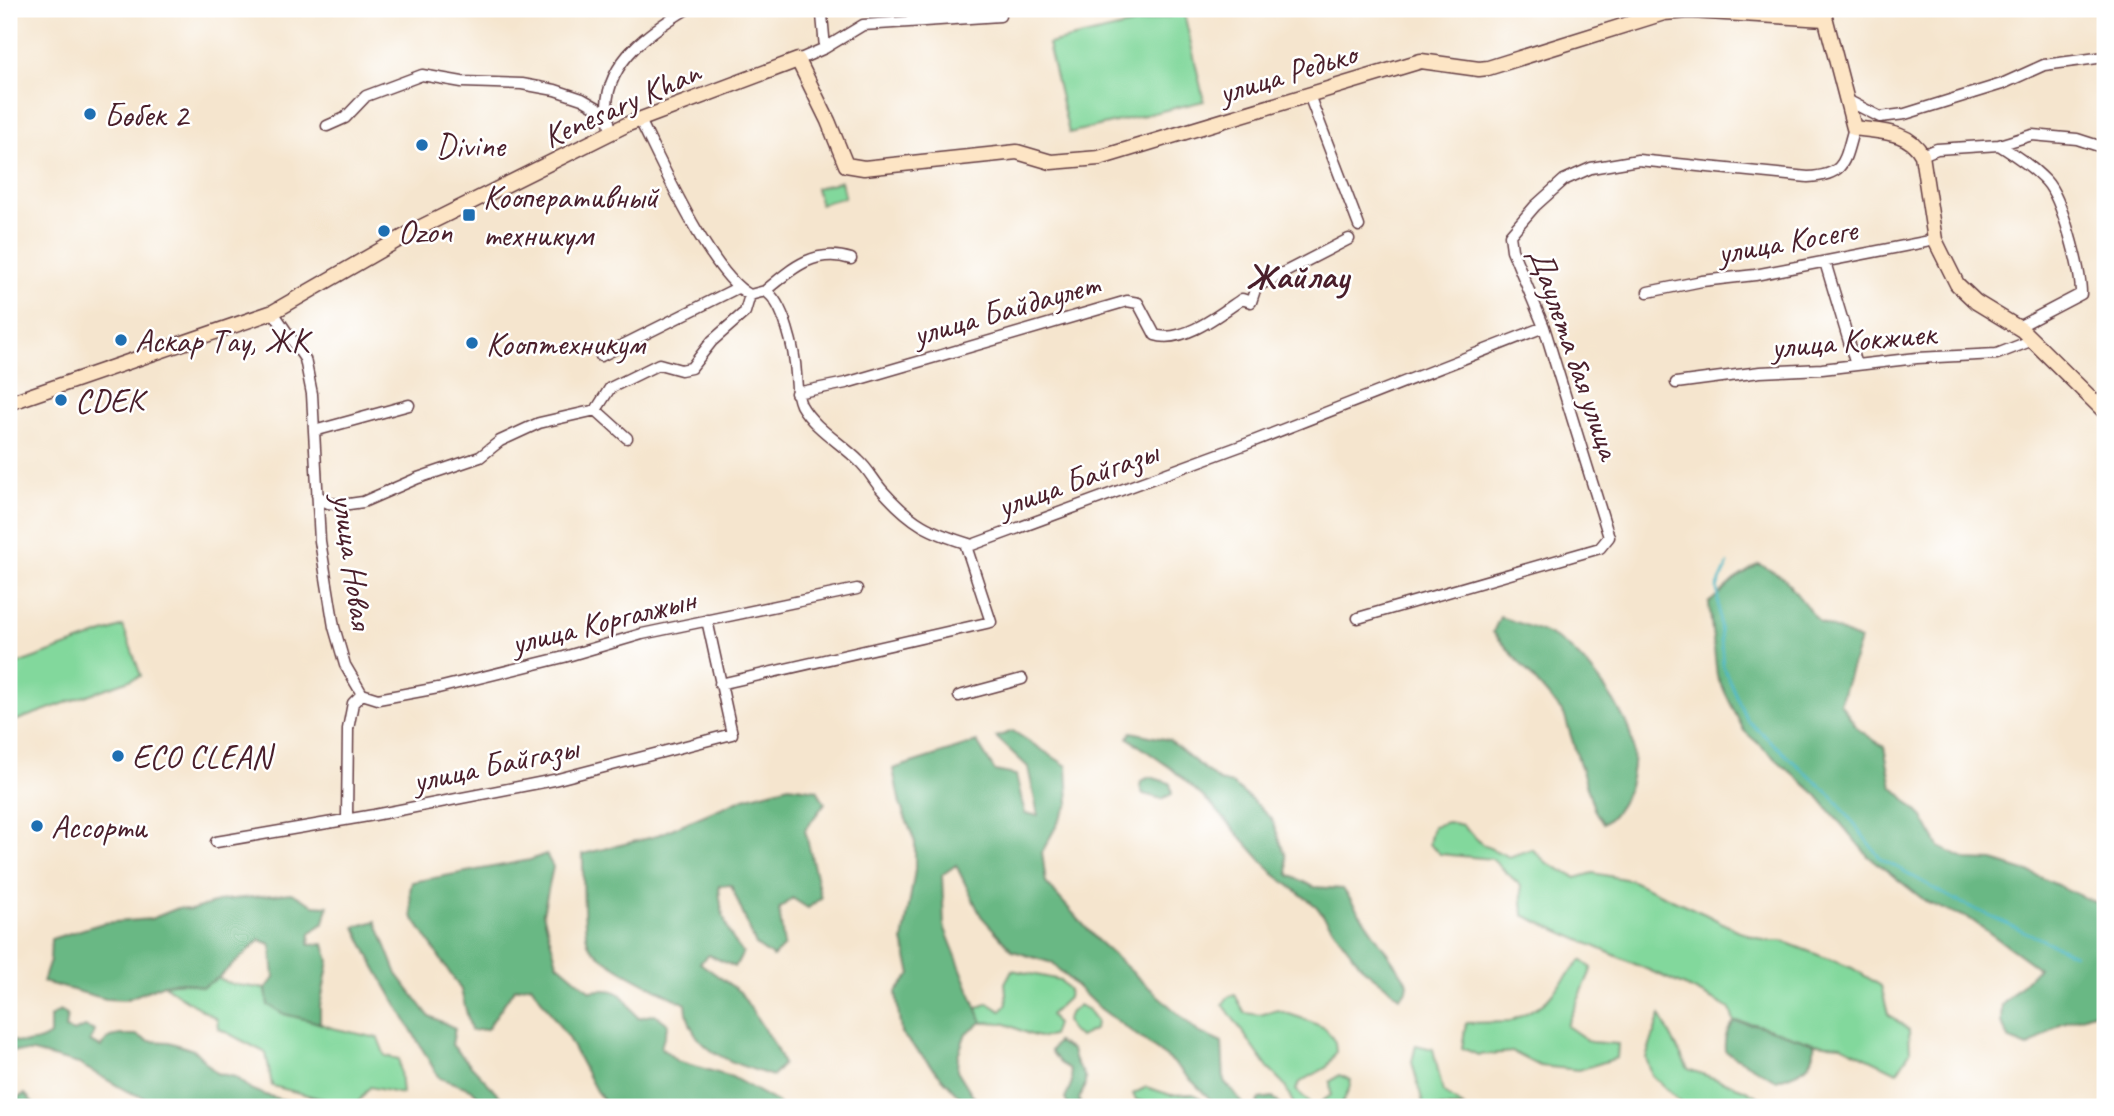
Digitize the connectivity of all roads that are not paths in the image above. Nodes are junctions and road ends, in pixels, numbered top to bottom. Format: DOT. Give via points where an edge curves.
graph roads {
  1 [pos="687,9"];
  2 [pos="823,9"];
  3 [pos="1824,14"];
  4 [pos="1000,16"];
  5 [pos="825,48"];
  6 [pos="2105,57"];
  7 [pos="798,60"];
  8 [pos="1309,95"];
  9 [pos="1847,100"];
  10 [pos="608,114"];
  11 [pos="640,120"];
  12 [pos="327,126"];
  13 [pos="1854,128"];
  14 [pos="611,133"];
  15 [pos="1999,145"];
  16 [pos="2105,148"];
  17 [pos="1922,155"];
  18 [pos="1359,226"];
  19 [pos="1349,239"];
  20 [pos="1935,240"];
  21 [pos="851,260"];
  22 [pos="1825,262"];
  23 [pos="737,288"];
  24 [pos="765,291"];
  25 [pos="1648,292"];
  26 [pos="750,295"];
  27 [pos="273,312"];
  28 [pos="1544,327"];
  29 [pos="2018,327"];
  30 [pos="2033,340"];
  31 [pos="601,356"];
  32 [pos="1856,365"];
  33 [pos="1676,383"];
  34 [pos="796,393"];
  35 [pos="9,402"];
  36 [pos="410,405"];
  37 [pos="596,410"];
  38 [pos="2105,412"];
  39 [pos="314,431"];
  40 [pos="627,438"];
  41 [pos="317,495"];
  42 [pos="965,543"];
  43 [pos="858,589"];
  44 [pos="1359,618"];
  45 [pos="707,620"];
  46 [pos="1022,679"];
  47 [pos="720,684"];
  48 [pos="362,694"];
  49 [pos="959,696"];
  50 [pos="348,818"];
  51 [pos="216,842"];
  1 -- 10 [label="street" via="658,26 625,58 614,77"];
  2 -- 5 [label="street"];
  3 -- 8 [label="street, улица Редько" via="1664,13 1488,68 1421,61"];
  3 -- 9 [label="street"];
  4 -- 5 [label="street" via="863,25"];
  5 -- 7 [label="street"];
  6 -- 9 [label="street" via="2044,65 2002,84 1905,114 1880,117"];
  7 -- 8 [label="street, улица Редько" via="846,165 864,168 1017,152 1051,162 1099,158"];
  7 -- 11 [label="street, Kenesary Khan"];
  8 -- 18 [label="street"];
  9 -- 13 [label="street"];
  10 -- 12 [label="street" via="555,90 422,75 366,96 345,118"];
  10 -- 14 [label="street"];
  11 -- 14 [label="street, Kenesary Khan"];
  11 -- 23 [label="street" via="694,226"];
  13 -- 17 [label="street" via="1906,137"];
  13 -- 28 [label="street, Даулета бая улица" via="1843,165 1826,176 1638,160 1591,168 1564,180 1510,236"];
  14 -- 27 [label="street, Kenesary Khan" via="417,229"];
  15 -- 16 [label="street" via="2032,135 2077,139"];
  15 -- 17 [label="street" via="1937,149"];
  15 -- 29 [label="street" via="2048,182 2081,278 2081,293"];
  17 -- 20 [label="street"];
  19 -- 34 [label="street, улица Байдаулет" via="1256,287 1251,302 1242,299 1199,329 1154,335 1138,303 1127,301 846,383"];
  20 -- 22 [label="street, улица Косеге"];
  20 -- 29 [label="street" via="1962,290"];
  21 -- 24 [label="street" via="836,254 813,259 792,268"];
  22 -- 25 [label="street, улица Косеге"];
  22 -- 32 [label="street"];
  23 -- 26 [label="street"];
  23 -- 31 [label="street"];
  24 -- 26 [label="street"];
  24 -- 34 [label="street" via="776,302 794,352"];
  26 -- 37 [label="street" via="745,312 712,341 691,368 659,364 610,388"];
  27 -- 35 [label="street, Kenesary Khan"];
  27 -- 39 [label="street, улица Новая" via="305,359"];
  28 -- 42 [label="street, улица Байгазы" via="1246,444 972,545"];
  28 -- 44 [label="street, Даулета бая улица" via="1609,537 1600,548"];
  29 -- 30 [label="street"];
  30 -- 32 [label="street, улица Кокжиек" via="1997,354"];
  30 -- 38 [label="street"];
  32 -- 33 [label="street, улица Кокжиек"];
  34 -- 42 [label="street" via="802,408 862,463 907,517"];
  36 -- 39 [label="street"];
  37 -- 40 [label="street"];
  37 -- 41 [label="street" via="539,423 500,441 480,457 363,502 342,505"];
  39 -- 41 [label="street, улица Новая"];
  41 -- 48 [label="street, улица Новая" via="334,627 345,665"];
  42 -- 47 [label="street, улица Байгазы" via="991,622"];
  43 -- 45 [label="street, улица Коргалжын"];
  45 -- 47 [label="street, улица Байгазы"];
  45 -- 48 [label="street, улица Коргалжын" via="438,688 378,699"];
  46 -- 49 [label="street"];
  47 -- 50 [label="street, улица Байгазы" via="732,734 554,780"];
  48 -- 50 [label="street" via="354,703 348,729"];
  50 -- 51 [label="street, улица Байгазы"];
}
